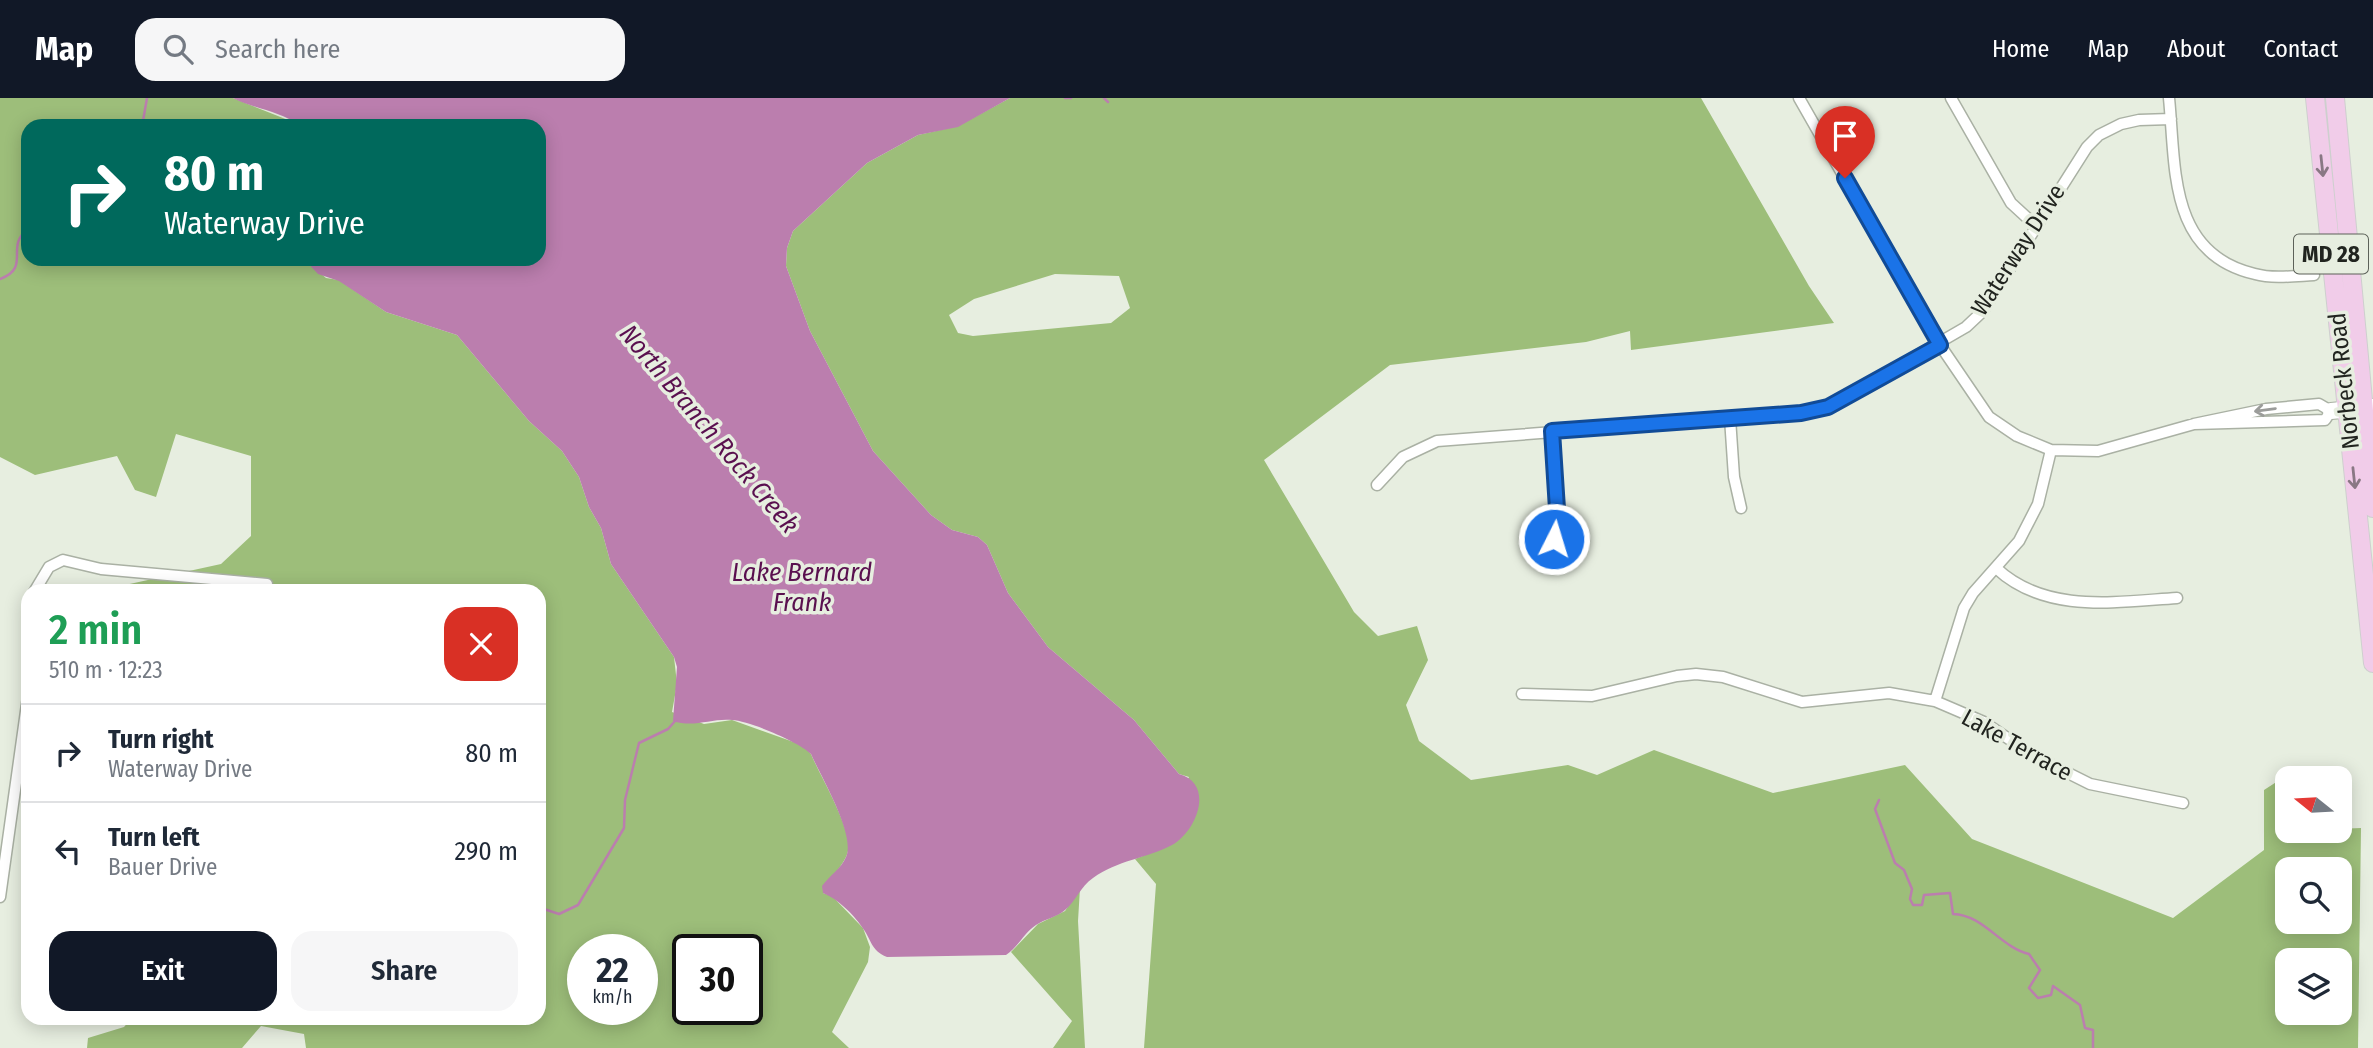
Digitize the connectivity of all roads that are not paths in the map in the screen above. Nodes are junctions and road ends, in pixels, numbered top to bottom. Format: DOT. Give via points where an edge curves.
graph roads {
  1 [pos="1799,98"];
  2 [pos="1951,98"];
  3 [pos="2169,98"];
  4 [pos="2335,104"];
  5 [pos="2316,105"];
  6 [pos="2171,119"];
  7 [pos="2036,226"];
  8 [pos="2314,275"];
  9 [pos="1940,345"];
  10 [pos="2348,411"];
  11 [pos="1730,418"];
  12 [pos="2194,424"];
  13 [pos="1552,431"];
  14 [pos="2051,450"];
  15 [pos="1377,485"];
  16 [pos="1741,508"];
  17 [pos="2373,508"];
  18 [pos="1554,539"];
  19 [pos="1996,568"];
  20 [pos="39,584"];
  21 [pos="267,584"];
  22 [pos="2177,598"];
  23 [pos="2373,663"];
  24 [pos="1522,694"];
  25 [pos="1935,702"];
  26 [pos="21,747"];
  27 [pos="2183,803"];
  28 [pos="0,897"];
  1 -- 9 [label="street"];
  2 -- 7 [label="street" via="2011,203"];
  3 -- 6 [label="street"];
  4 -- 5 [label="main road"];
  4 -- 10 [label="main road, Norbeck Road / MD 28"];
  5 -- 10 [label="main road, Norbeck Road / MD 28, one-way"];
  6 -- 7 [label="street, Waterway Drive" via="2139,120 2099,135 2076,161"];
  6 -- 8 [label="street" via="2179,202 2202,244 2227,265 2255,274"];
  7 -- 9 [label="street, Waterway Drive" via="1983,311"];
  9 -- 11 [label="street, Waterway Drive" via="1828,407"];
  9 -- 14 [label="street" via="1989,417 2017,436"];
  10 -- 12 [label="street"];
  10 -- 12 [label="street, one-way" via="2317,400"];
  10 -- 17 [label="main road, Norbeck Road / MD 28"];
  10 -- 23 [label="main road, Norbeck Road / MD 28, one-way"];
  11 -- 13 [label="street, Waterway Drive"];
  11 -- 16 [label="street"];
  12 -- 14 [label="street" via="2098,451"];
  13 -- 15 [label="street, Waterway Drive" via="1437,441 1403,457"];
  13 -- 18 [label="street" via="1557,509"];
  14 -- 19 [label="street" via="2038,504 2019,541"];
  19 -- 22 [label="street" via="2027,590 2061,601"];
  19 -- 25 [label="street" via="1964,608"];
  20 -- 21 [label="street" via="49,567 63,561 101,569"];
  24 -- 25 [label="street, Lake Terrace" via="1592,696 1696,674 1723,677 1802,702 1889,693"];
  25 -- 27 [label="street, Lake Terrace" via="1984,722 2064,774 2119,792"];
  26 -- 28 [label="street"];
}
